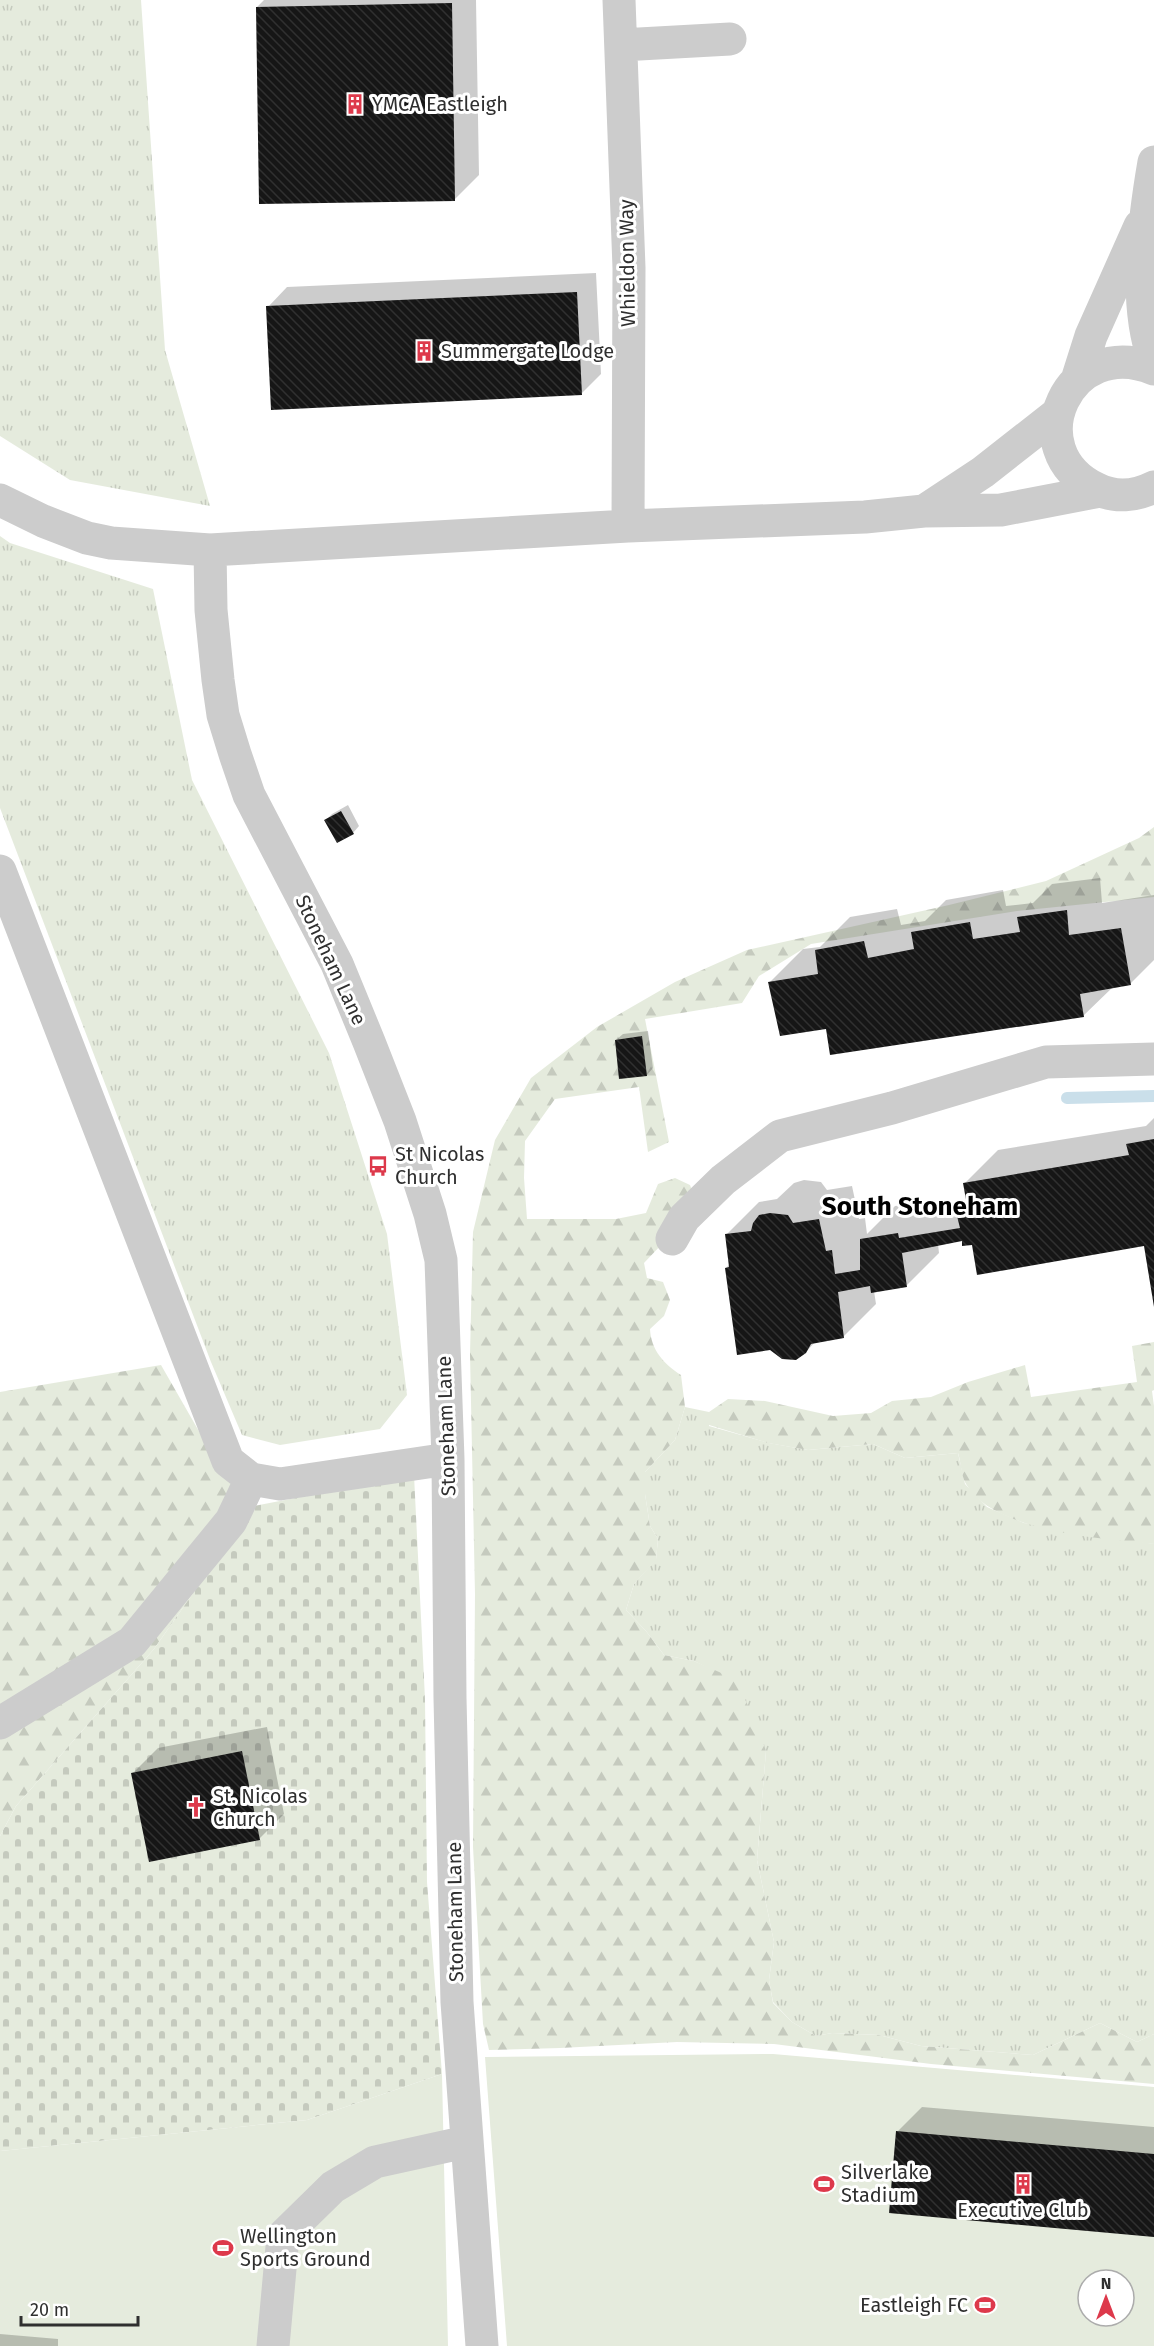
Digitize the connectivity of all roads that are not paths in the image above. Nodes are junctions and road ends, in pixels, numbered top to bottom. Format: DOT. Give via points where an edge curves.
graph roads {
  1 [pos="619,0"];
  2 [pos="730,39"];
  3 [pos="621,45"];
  4 [pos="1154,162"];
  5 [pos="1145,214"];
  6 [pos="1154,360"];
  7 [pos="1154,369"];
  8 [pos="1078,377"];
  9 [pos="1057,414"];
  10 [pos="1126,491"];
  11 [pos="0,500"];
  12 [pos="924,511"];
  13 [pos="1154,516"];
  14 [pos="628,526"];
  15 [pos="210,549"];
  16 [pos="0,871"];
  17 [pos="1154,1059"];
  18 [pos="672,1239"];
  19 [pos="448,1460"];
  20 [pos="251,1479"];
  21 [pos="0,1723"];
  22 [pos="466,2142"];
  23 [pos="273,2346"];
  24 [pos="482,2346"];
  1 -- 3 [label="street, Whieldon Way"];
  2 -- 3 [label="street"];
  3 -- 14 [label="street, Whieldon Way" via="629,268"];
  4 -- 5 [label="street"];
  5 -- 6 [label="street" via="1143,298"];
  5 -- 8 [label="street" via="1104,304"];
  7 -- 8 [label="street" via="1138,362 1117,361 1096,366"];
  8 -- 9 [label="street"];
  9 -- 10 [label="street" via="1060,452 1069,468 1083,482"];
  9 -- 12 [label="street" via="983,472"];
  10 -- 12 [label="street" via="1001,510"];
  10 -- 13 [label="street"];
  11 -- 15 [label="street" via="87,538"];
  12 -- 14 [label="street" via="865,517"];
  14 -- 15 [label="street"];
  15 -- 19 [label="street, Stoneham Lane" via="218,680 223,715 238,764 261,820 341,974 400,1121 430,1214 441,1260"];
  16 -- 20 [label="street" via="228,1461"];
  17 -- 18 [label="street" via="1046,1062 892,1108 780,1136 723,1179 684,1218"];
  19 -- 20 [label="street" via="280,1484"];
  19 -- 22 [label="street, Stoneham Lane" via="457,2002"];
  20 -- 21 [label="street" via="231,1521 132,1642"];
  22 -- 23 [label="street" via="375,2162 333,2187 283,2236"];
  22 -- 24 [label="street, Stoneham Lane"];
}
